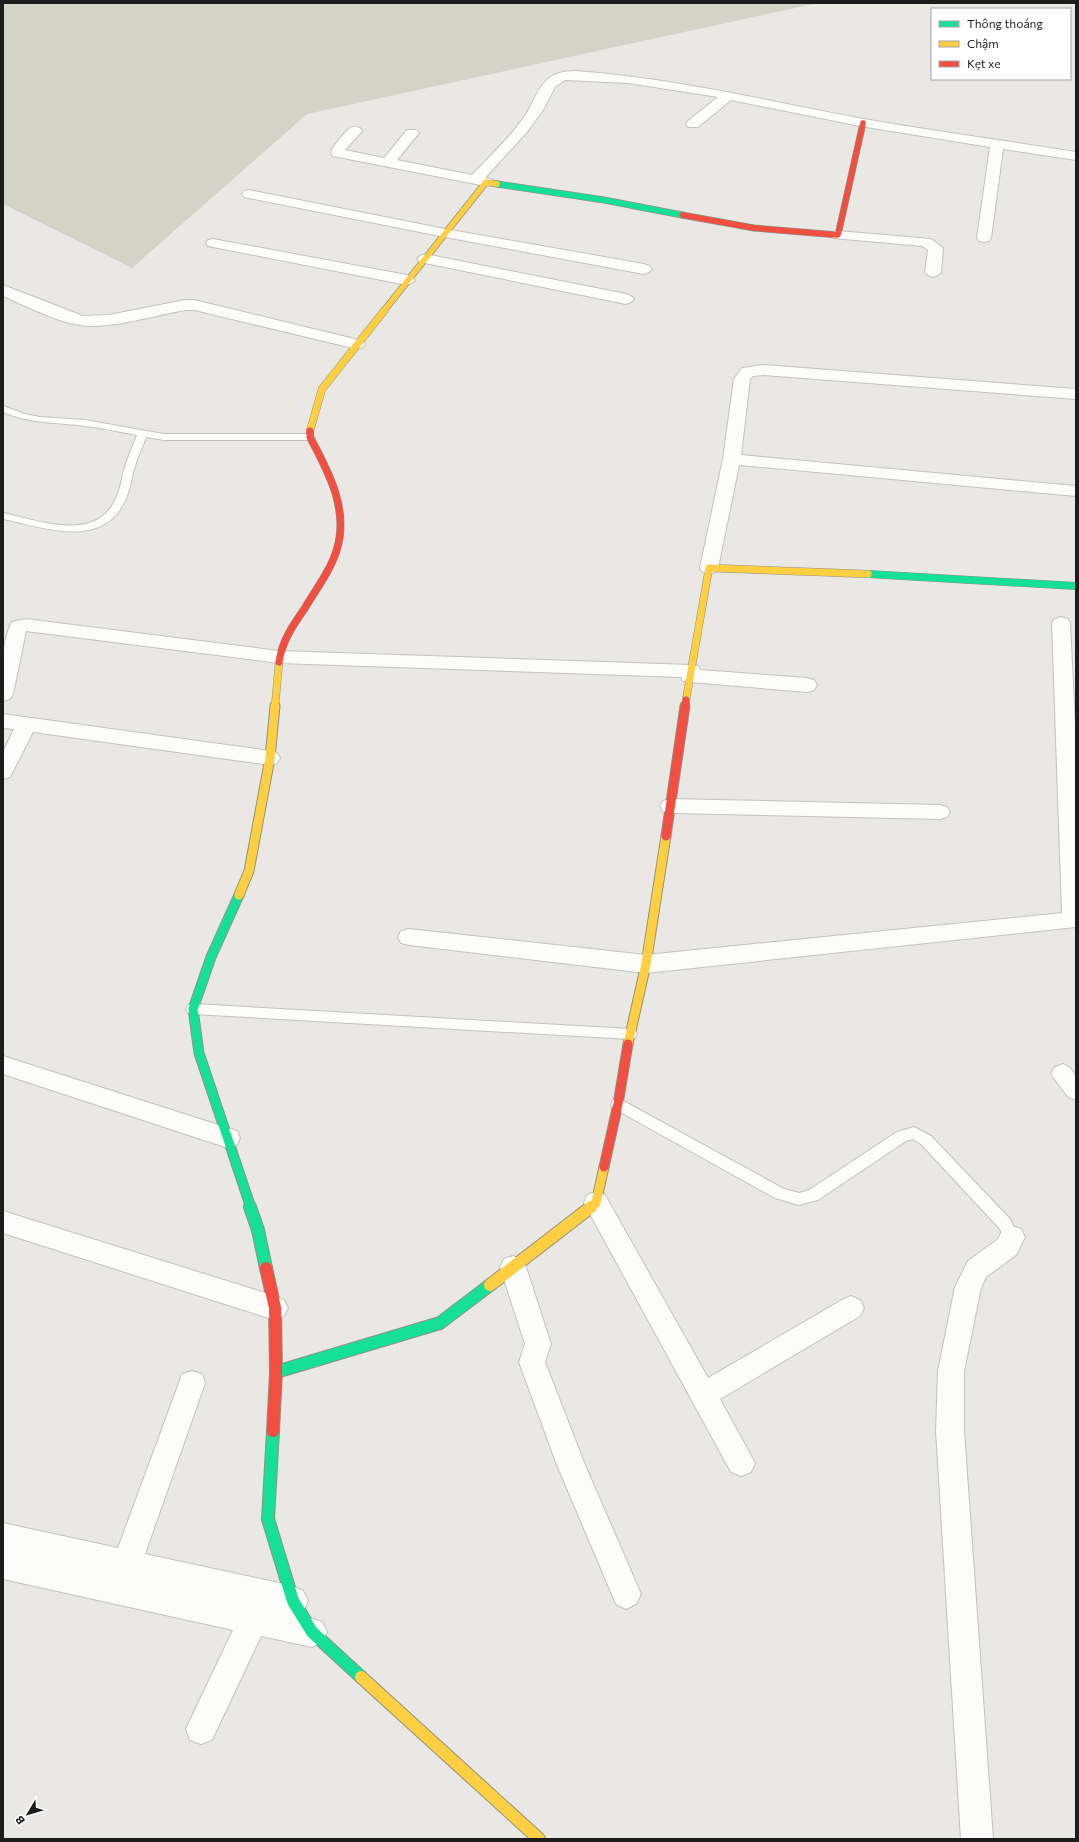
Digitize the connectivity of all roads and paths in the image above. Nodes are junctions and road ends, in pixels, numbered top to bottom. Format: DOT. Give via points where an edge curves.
graph roads {
  1 [pos="727,96"];
  2 [pos="863,123"];
  3 [pos="693,124"];
  4 [pos="355,131"];
  5 [pos="412,133"];
  6 [pos="997,143"];
  7 [pos="1076,156"];
  8 [pos="387,163"];
  9 [pos="480,181"];
  10 [pos="249,194"];
  11 [pos="445,233"];
  12 [pos="838,235"];
  13 [pos="984,238"];
  14 [pos="213,243"];
  15 [pos="425,259"];
  16 [pos="644,269"];
  17 [pos="933,272"];
  18 [pos="407,280"];
  19 [pos="4,291"];
  20 [pos="626,299"];
  21 [pos="357,344"];
  22 [pos="1076,394"];
  23 [pos="3,409"];
  24 [pos="143,433"];
  25 [pos="310,438"];
  26 [pos="732,459"];
  27 [pos="1076,491"];
  28 [pos="3,516"];
  29 [pos="710,568"];
  30 [pos="1076,586"];
  31 [pos="1061,623"];
  32 [pos="279,657"];
  33 [pos="690,673"];
  34 [pos="807,685"];
  35 [pos="3,694"];
  36 [pos="3,721"];
  37 [pos="27,724"];
  38 [pos="270,758"];
  39 [pos="3,772"];
  40 [pos="670,806"];
  41 [pos="940,812"];
  42 [pos="1074,920"];
  43 [pos="409,937"];
  44 [pos="646,964"];
  45 [pos="194,1009"];
  46 [pos="630,1034"];
  47 [pos="3,1064"];
  48 [pos="618,1104"];
  49 [pos="228,1138"];
  50 [pos="596,1203"];
  51 [pos="3,1222"];
  52 [pos="1012,1237"];
  53 [pos="514,1267"];
  54 [pos="275,1308"];
  55 [pos="851,1308"];
  56 [pos="276,1372"];
  57 [pos="192,1383"];
  58 [pos="703,1395"];
  59 [pos="741,1463"];
  60 [pos="3,1537"];
  61 [pos="127,1564"];
  62 [pos="3,1566"];
  63 [pos="626,1594"];
  64 [pos="293,1601"];
  65 [pos="254,1620"];
  66 [pos="312,1632"];
  67 [pos="201,1729"];
  68 [pos="539,1839"];
  69 [pos="977,1839"];
  1 -- 2 [label="street"];
  1 -- 3 [label="street"];
  1 -- 9 [label="street" via="621,78 561,76 548,87 536,111"];
  2 -- 6 [label="street"];
  2 -- 12 [label="street"];
  4 -- 8 [label="street" via="338,153"];
  5 -- 8 [label="street"];
  6 -- 7 [label="street"];
  6 -- 13 [label="street"];
  8 -- 9 [label="street"];
  9 -- 11 [label="street"];
  9 -- 12 [label="street" via="604,200 754,228"];
  10 -- 11 [label="street"];
  11 -- 15 [label="street"];
  11 -- 16 [label="street"];
  12 -- 17 [label="street" via="926,242 936,248"];
  14 -- 18 [label="street"];
  15 -- 18 [label="street"];
  15 -- 20 [label="street"];
  18 -- 21 [label="street"];
  19 -- 21 [label="street" via="70,318 81,320 109,320 194,305"];
  21 -- 25 [label="street" via="322,389 311,423"];
  22 -- 26 [label="street" via="764,370 748,371 742,379"];
  23 -- 24 [label="lane" via="23,417 85,423"];
  24 -- 25 [label="lane" via="164,437"];
  24 -- 28 [label="lane" via="122,496 111,516 84,529 64,529"];
  25 -- 32 [label="street" via="331,478 339,502 341,528 337,549 289,632"];
  26 -- 27 [label="street"];
  26 -- 29 [label="street"];
  29 -- 30 [label="street"];
  29 -- 33 [label="street"];
  31 -- 42 [label="street"];
  32 -- 33 [label="street"];
  32 -- 35 [label="street" via="26,625 19,626 16,631"];
  32 -- 38 [label="street"];
  33 -- 34 [label="street"];
  33 -- 40 [label="street"];
  36 -- 37 [label="street"];
  37 -- 38 [label="street"];
  37 -- 39 [label="street"];
  38 -- 45 [label="street" via="249,871 211,957"];
  40 -- 41 [label="street"];
  40 -- 44 [label="street"];
  42 -- 44 [label="street"];
  43 -- 44 [label="street"];
  44 -- 46 [label="street"];
  45 -- 46 [label="lane"];
  45 -- 49 [label="street" via="199,1053"];
  46 -- 48 [label="street"];
  47 -- 49 [label="street"];
  48 -- 50 [label="street"];
  48 -- 52 [label="lane" via="780,1194 798,1200 813,1196 902,1136 914,1133 926,1140 1005,1224"];
  49 -- 54 [label="street" via="258,1230"];
  50 -- 53 [label="street"];
  50 -- 58 [label="street"];
  51 -- 54 [label="street"];
  52 -- 69 [label="street" via="1007,1247 977,1269 968,1287 951,1371 950,1431"];
  53 -- 56 [label="street" via="440,1323"];
  53 -- 63 [label="street" via="538,1344 532,1362 571,1465"];
  54 -- 56 [label="street"];
  55 -- 58 [label="street"];
  56 -- 64 [label="street" via="268,1519"];
  57 -- 61 [label="street"];
  58 -- 59 [label="street"];
  60 -- 61 [label="street"];
  61 -- 64 [label="street"];
  62 -- 65 [label="street"];
  64 -- 66 [label="street"];
  65 -- 66 [label="street"];
  65 -- 67 [label="street"];
  66 -- 68 [label="street"];
}
